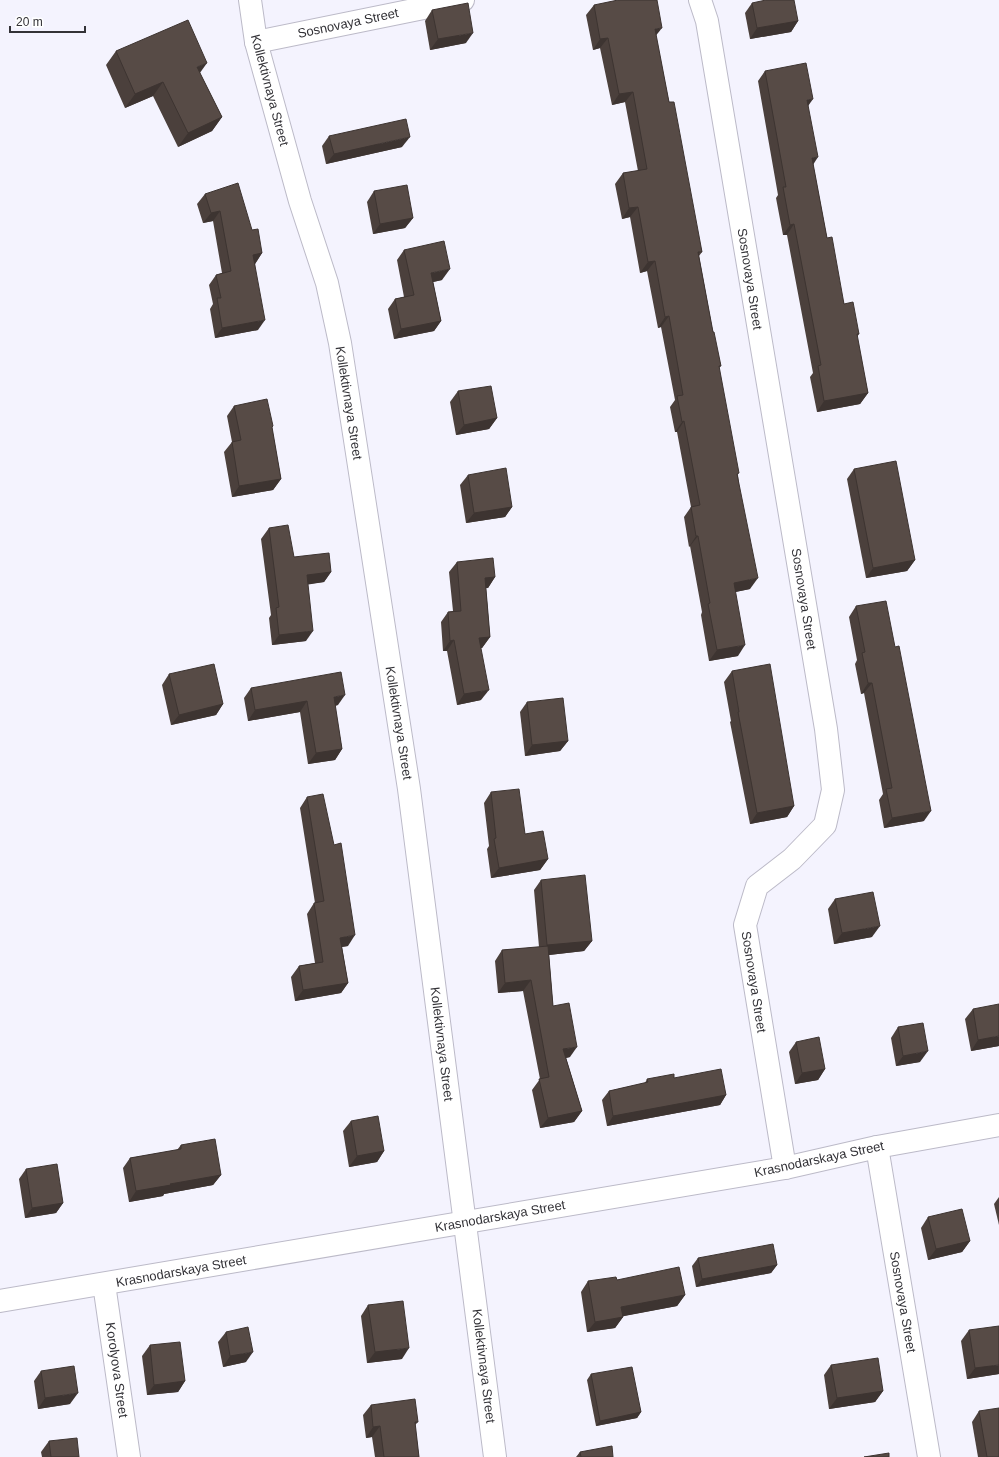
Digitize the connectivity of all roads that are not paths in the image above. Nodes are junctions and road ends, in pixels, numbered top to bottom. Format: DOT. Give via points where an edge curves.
graph roads {
  1 [pos="250,0"];
  2 [pos="463,0"];
  3 [pos="700,0"];
  4 [pos="256,42"];
  5 [pos="999,1125"];
  6 [pos="877,1147"];
  7 [pos="785,1168"];
  8 [pos="466,1222"];
  9 [pos="104,1284"];
  10 [pos="0,1301"];
  11 [pos="129,1457"];
  12 [pos="495,1457"];
  13 [pos="929,1457"];
  1 -- 4 [label="street, Kollektivnaya Street"];
  2 -- 4 [label="street, Sosnovaya Street"];
  3 -- 7 [label="street, Sosnovaya Street" via="709,29 826,730 833,790 825,825 792,859 757,886 745,925"];
  4 -- 8 [label="street, Kollektivnaya Street" via="300,201 328,283 340,343 409,789"];
  5 -- 6 [label="street, Krasnodarskaya Street"];
  6 -- 7 [label="street, Krasnodarskaya Street"];
  6 -- 13 [label="street, Sosnovaya Street"];
  7 -- 8 [label="street, Krasnodarskaya Street"];
  8 -- 9 [label="street, Krasnodarskaya Street"];
  8 -- 12 [label="street, Kollektivnaya Street"];
  9 -- 10 [label="street, Krasnodarskaya Street"];
  9 -- 11 [label="street, Korolyova Street"];
}
